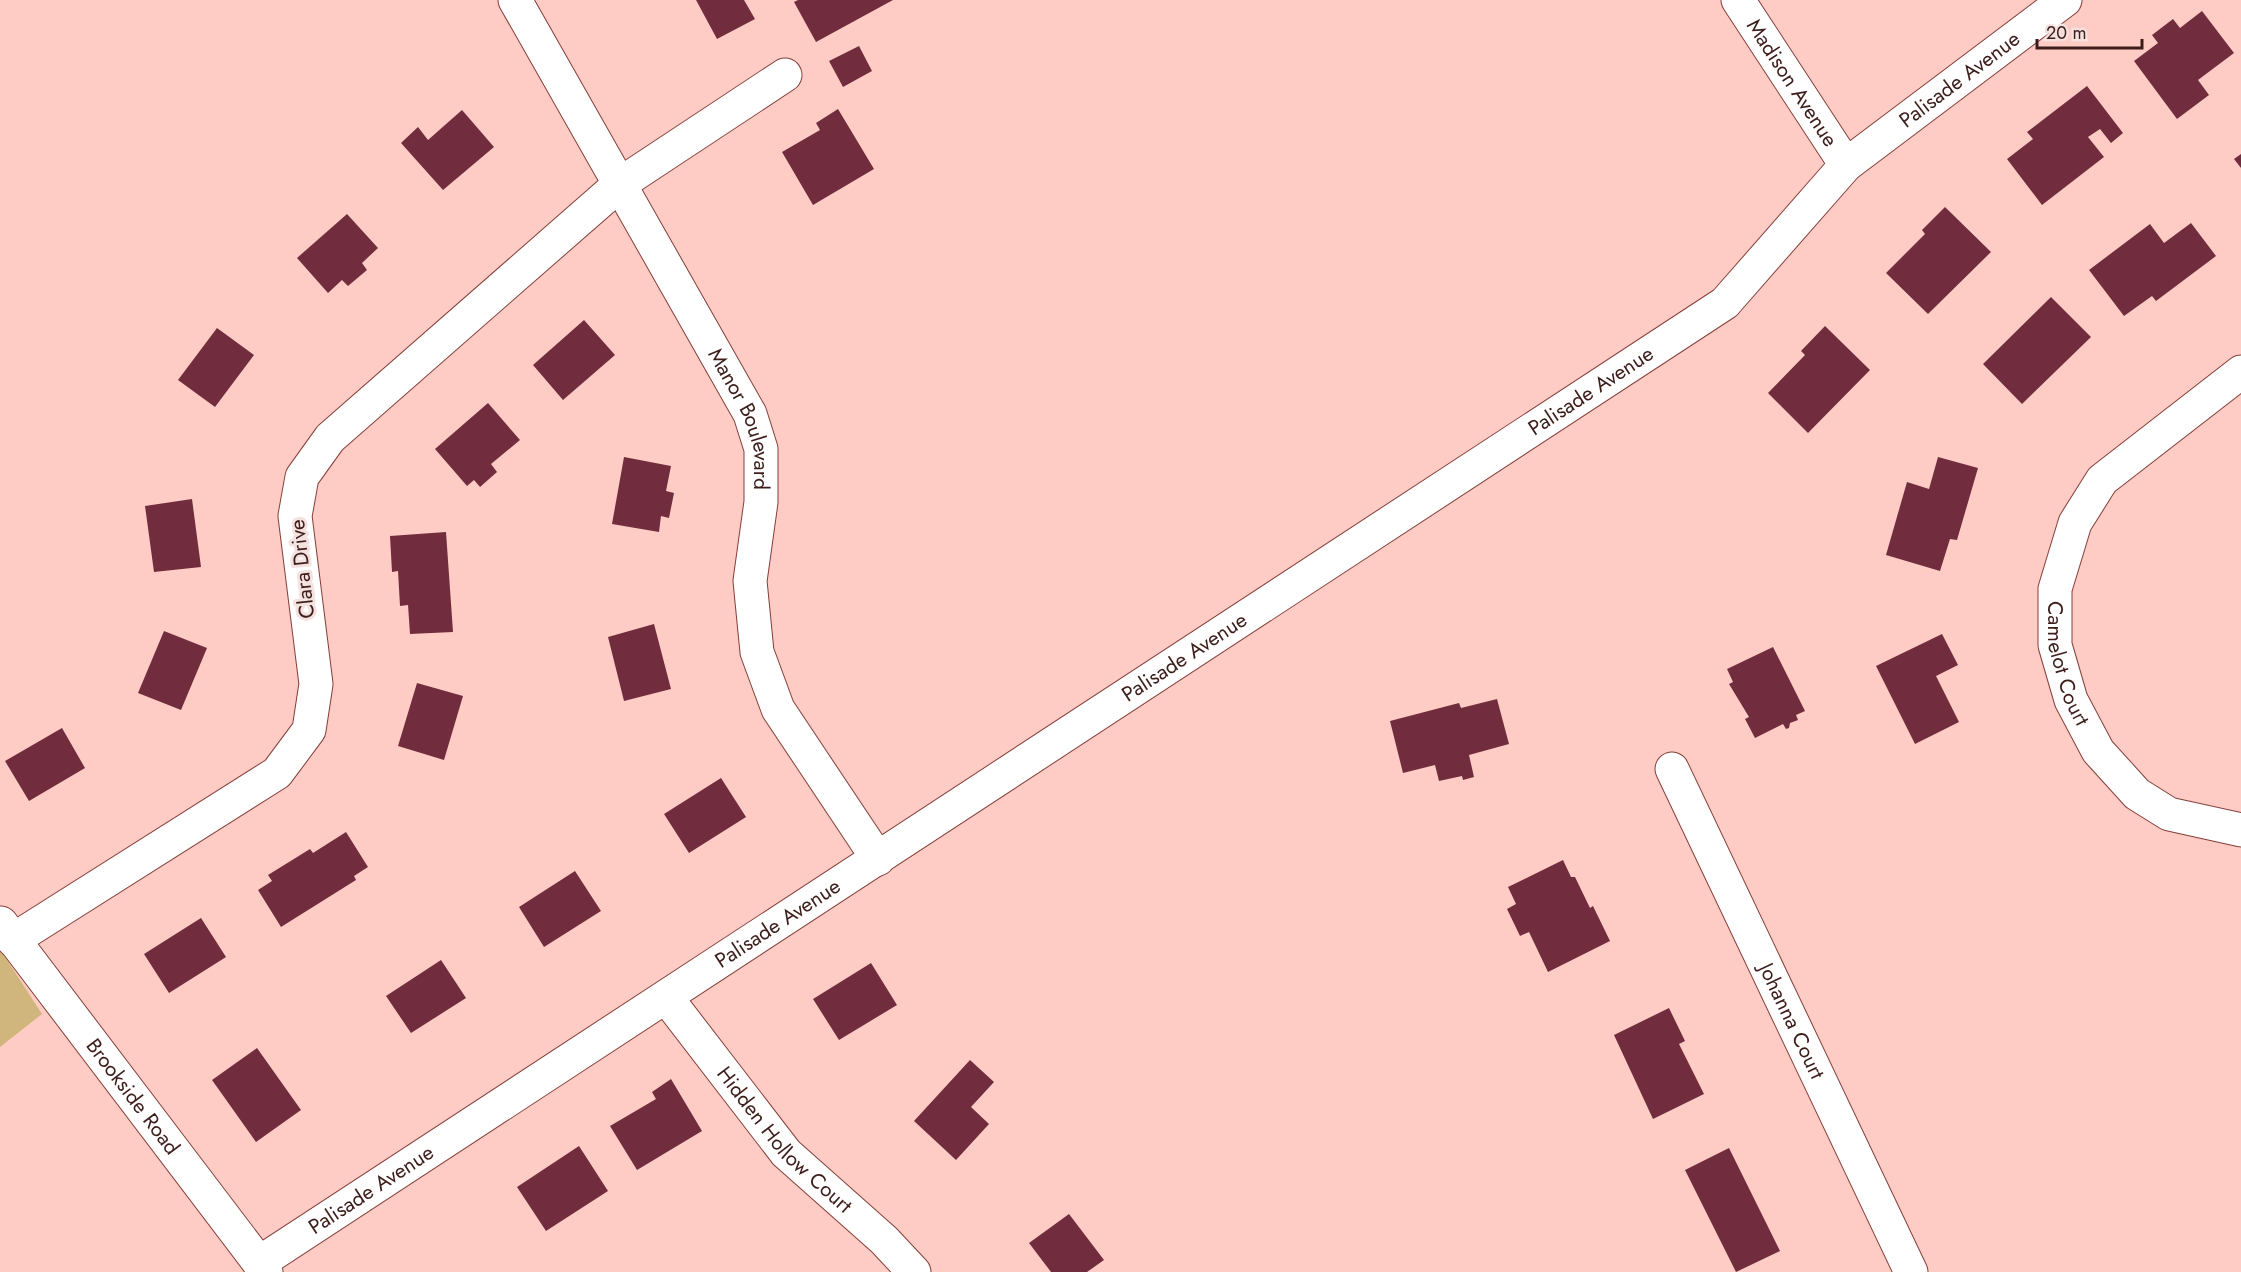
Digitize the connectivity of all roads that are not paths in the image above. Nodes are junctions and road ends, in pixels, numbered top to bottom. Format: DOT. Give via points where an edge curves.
graph roads {
  1 [pos="515,0"];
  2 [pos="1738,0"];
  3 [pos="2065,0"];
  4 [pos="785,75"];
  5 [pos="1846,165"];
  6 [pos="620,184"];
  7 [pos="2241,372"];
  8 [pos="1672,769"];
  9 [pos="2241,830"];
  10 [pos="878,859"];
  11 [pos="7,931"];
  12 [pos="666,997"];
  13 [pos="262,1268"];
  14 [pos="914,1272"];
  15 [pos="1911,1272"];
  1 -- 6 [label="street, Manor Boulevard"];
  2 -- 5 [label="street, Madison Avenue"];
  3 -- 5 [label="street, Palisade Avenue"];
  4 -- 6 [label="street, Clara Drive"];
  5 -- 10 [label="street, Palisade Avenue" via="1725,303"];
  6 -- 10 [label="street, Manor Boulevard" via="750,414 761,449 761,502 750,581 757,652 778,709"];
  6 -- 11 [label="street, Clara Drive" via="330,438 302,477 295,516 316,684 309,730 277,773"];
  7 -- 9 [label="street, Camelot Court" via="2102,480 2074,523 2055,589 2055,645 2071,700 2098,751 2137,794 2169,814"];
  8 -- 15 [label="street, Johanna Court"];
  10 -- 12 [label="street, Palisade Avenue"];
  11 -- 13 [label="street, Brookside Road"];
  12 -- 13 [label="street, Palisade Avenue"];
  12 -- 14 [label="street, Hidden Hollow Court" via="786,1154 884,1240"];
}
